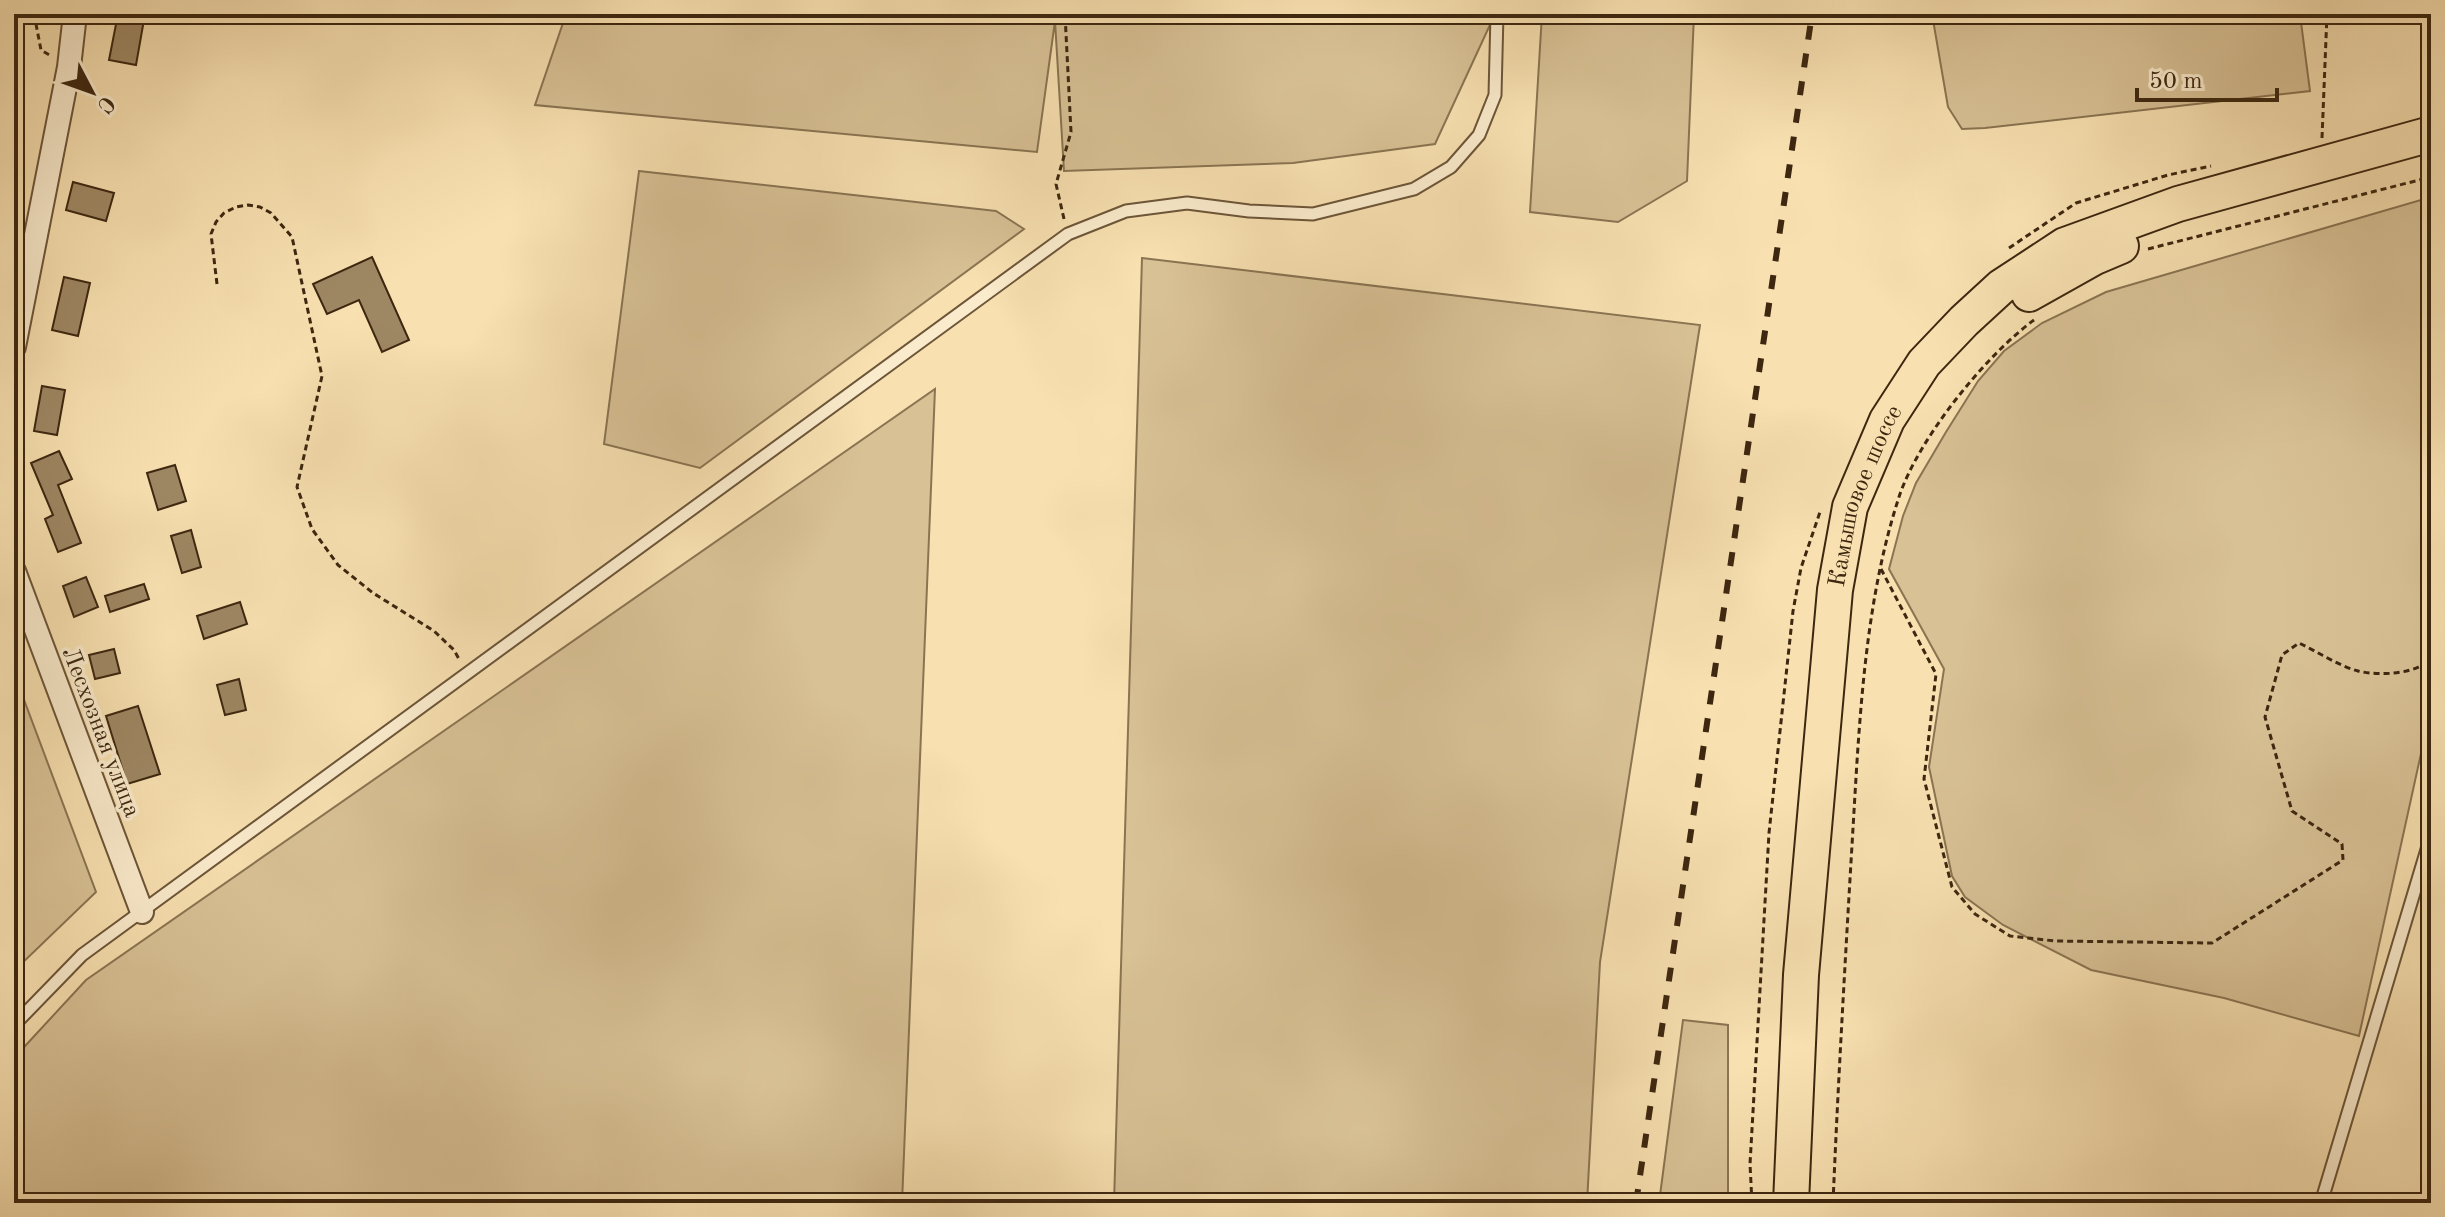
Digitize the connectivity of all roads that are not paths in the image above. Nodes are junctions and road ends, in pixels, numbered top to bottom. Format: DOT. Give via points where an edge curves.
graph roads {
  1 [pos="75,14"];
  2 [pos="1497,14"];
  3 [pos="2431,134"];
  4 [pos="2431,158"];
  5 [pos="14,347"];
  6 [pos="14,571"];
  7 [pos="2431,836"];
  8 [pos="142,912"];
  9 [pos="14,1025"];
  10 [pos="1791,1203"];
  11 [pos="1810,1203"];
  12 [pos="2321,1203"];
  1 -- 5 [label="street"];
  2 -- 8 [label="lane" via="1495,95 1479,135 1451,167 1414,189 1313,214 1187,203 1126,211 1068,234"];
  3 -- 10 [label="main road, Камышовое шоссе" via="2178,204 2065,245 2001,287 1964,321 1924,363 1887,420 1850,507 1835,590 1801,975"];
  4 -- 11 [label="main road, Камышовое шоссе" via="2201,216 2095,257 2022,299 1993,323 1948,370 1911,425 1874,500 1855,591 1825,913"];
  6 -- 8 [label="street, Лесхозная улица"];
  7 -- 12 [label="lane"];
  8 -- 9 [label="lane" via="82,955"];
}
